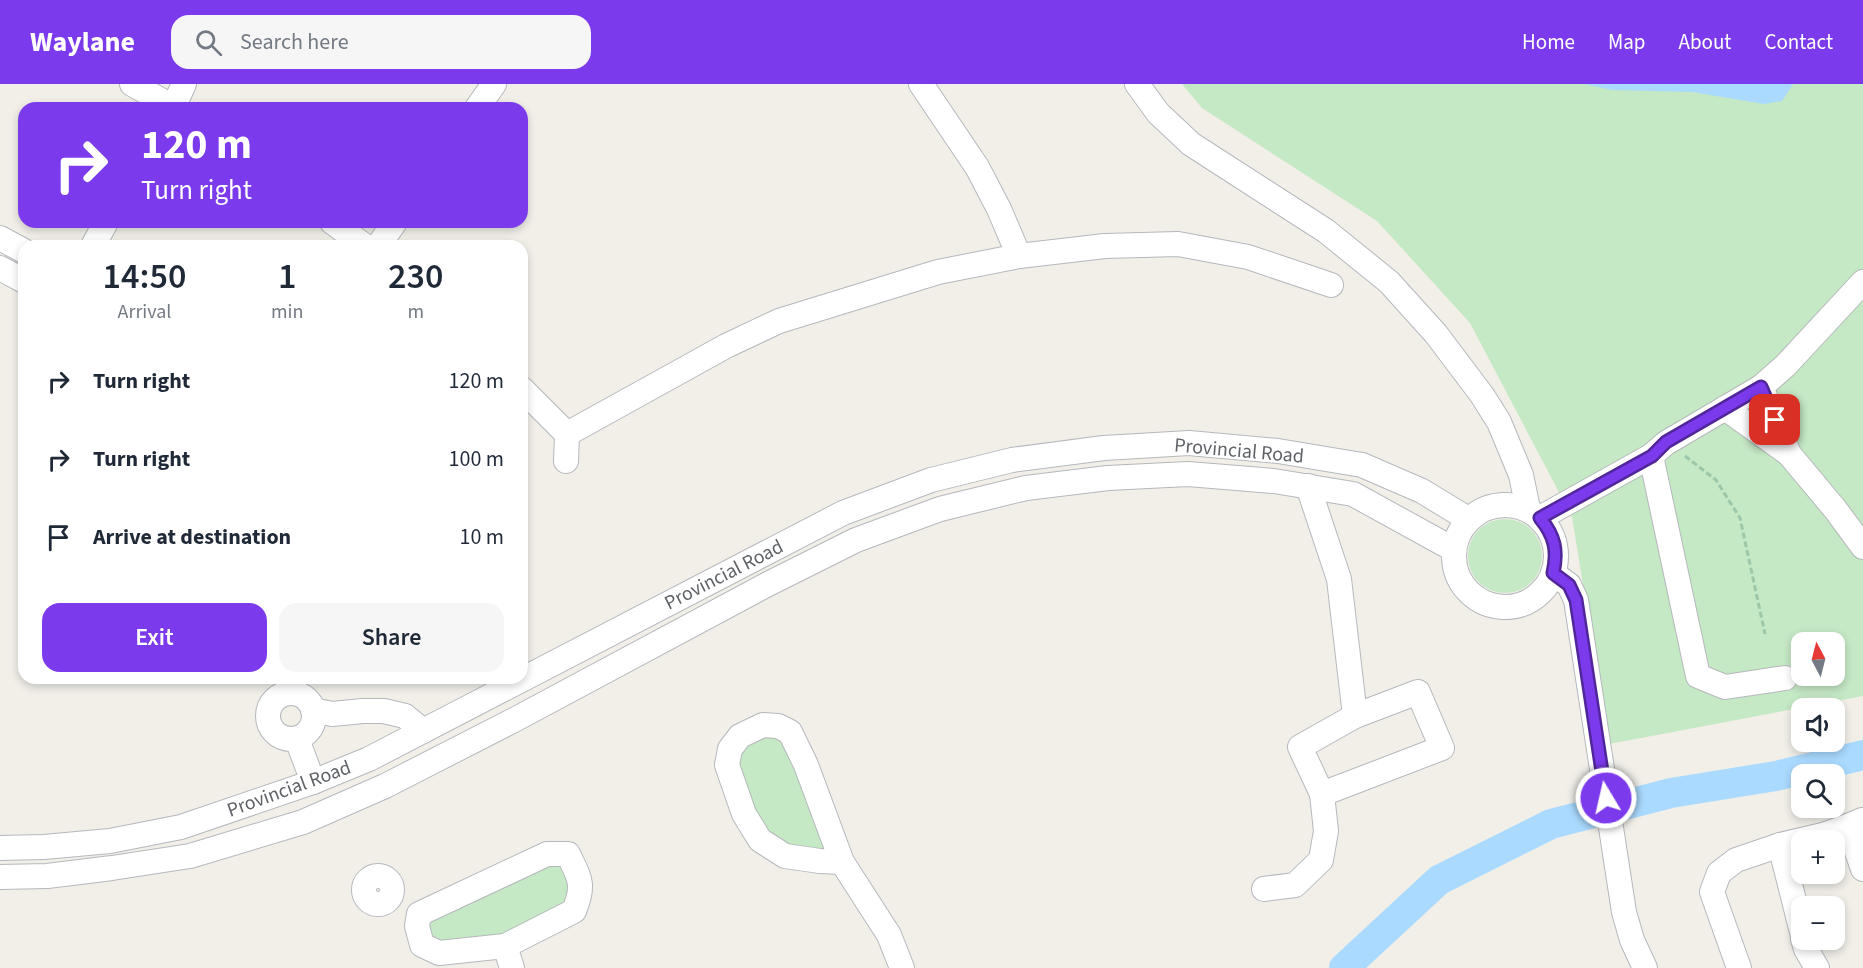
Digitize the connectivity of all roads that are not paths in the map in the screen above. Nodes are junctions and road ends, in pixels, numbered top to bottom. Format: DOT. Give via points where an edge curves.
graph roads {
  1 [pos="132,84"];
  2 [pos="184,84"];
  3 [pos="494,84"];
  4 [pos="921,84"];
  5 [pos="1137,84"];
  6 [pos="164,102"];
  7 [pos="176,102"];
  8 [pos="481,102"];
  9 [pos="340,228"];
  10 [pos="0,238"];
  11 [pos="357,240"];
  12 [pos="18,248"];
  13 [pos="1019,256"];
  14 [pos="0,268"];
  15 [pos="18,278"];
  16 [pos="1863,282"];
  17 [pos="1331,285"];
  18 [pos="1761,387"];
  19 [pos="528,395"];
  20 [pos="1725,408"];
  21 [pos="567,434"];
  22 [pos="1659,449"];
  23 [pos="1789,454"];
  24 [pos="566,461"];
  25 [pos="990,466"];
  26 [pos="1308,486"];
  27 [pos="999,495"];
  28 [pos="1534,514"];
  29 [pos="1468,519"];
  30 [pos="1863,547"];
  31 [pos="1453,549"];
  32 [pos="1553,573"];
  33 [pos="528,668"];
  34 [pos="528,674"];
  35 [pos="1785,678"];
  36 [pos="498,684"];
  37 [pos="540,705"];
  38 [pos="313,710"];
  39 [pos="1354,716"];
  40 [pos="514,720"];
  41 [pos="423,731"];
  42 [pos="297,739"];
  43 [pos="313,782"];
  44 [pos="1322,794"];
  45 [pos="1856,823"];
  46 [pos="1780,845"];
  47 [pos="0,848"];
  48 [pos="842,862"];
  49 [pos="1863,869"];
  50 [pos="0,877"];
  51 [pos="1264,889"];
  52 [pos="1793,896"];
  53 [pos="389,898"];
  54 [pos="419,914"];
  55 [pos="1807,950"];
  56 [pos="508,957"];
  57 [pos="902,968"];
  58 [pos="1645,968"];
  59 [pos="1739,968"];
  60 [pos="1817,968"];
  1 -- 6 [label="street"];
  2 -- 7 [label="street"];
  3 -- 8 [label="street"];
  4 -- 13 [label="street" via="977,168"];
  5 -- 28 [label="street" via="1158,113 1191,144 1326,231 1389,282 1436,334 1499,422"];
  9 -- 11 [label="street"];
  10 -- 12 [label="street"];
  13 -- 17 [label="street" via="1105,246 1178,244 1248,257"];
  13 -- 21 [label="street" via="938,272 779,321"];
  14 -- 15 [label="street"];
  16 -- 18 [label="street"];
  18 -- 20 [label="street"];
  18 -- 23 [label="street"];
  19 -- 21 [label="street"];
  20 -- 22 [label="street"];
  20 -- 23 [label="street"];
  21 -- 24 [label="street"];
  22 -- 28 [label="street"];
  22 -- 35 [label="street" via="1698,676 1725,687"];
  23 -- 30 [label="street"];
  25 -- 27 [label="street"];
  25 -- 29 [label="street, Provincial Road" via="1104,448 1189,443 1278,451 1362,465 1422,491"];
  25 -- 33 [label="street, Provincial Road" via="931,480 843,513"];
  26 -- 27 [label="street, Provincial Road" via="1188,474 1107,478"];
  26 -- 31 [label="street, Provincial Road" via="1353,494"];
  26 -- 39 [label="street" via="1339,579"];
  27 -- 37 [label="street, Provincial Road" via="940,509 856,540"];
  28 -- 29 [label="street" via="1512,505 1496,505"];
  28 -- 32 [label="street" via="1550,530 1555,543"];
  29 -- 31 [label="street"];
  31 -- 32 [label="street" via="1453,564 1466,591 1492,606 1522,604 1535,597"];
  32 -- 58 [label="street" via="1569,585 1576,600 1624,912"];
  34 -- 37 [label="street"];
  36 -- 40 [label="street"];
  36 -- 41 [label="street, Provincial Road"];
  37 -- 40 [label="street, Provincial Road"];
  38 -- 41 [label="street" via="332,714 384,711 405,716"];
  38 -- 42 [label="street" via="309,731"];
  38 -- 42 [label="street" via="305,698 290,693 270,704 267,719 274,733"];
  39 -- 44 [label="street" via="1300,747"];
  39 -- 44 [label="street" via="1418,692 1442,748"];
  40 -- 50 [label="street, Provincial Road" via="385,786 303,822 190,856 47,876"];
  41 -- 43 [label="street, Provincial Road"];
  42 -- 43 [label="street"];
  43 -- 47 [label="street, Provincial Road" via="181,827 110,841"];
  44 -- 51 [label="street" via="1326,831 1322,860 1295,885"];
  45 -- 46 [label="street"];
  45 -- 49 [label="street"];
  46 -- 52 [label="street"];
  46 -- 59 [label="street" via="1737,860 1719,873 1712,892"];
  48 -- 48 [label="street" via="790,732 763,724 740,736 730,748 728,765 744,814 760,840 785,856"];
  48 -- 57 [label="street" via="889,935"];
  53 -- 54 [label="street"];
  54 -- 56 [label="street" via="417,926 422,945 439,953"];
  54 -- 56 [label="street" via="547,854 568,854 579,877 581,894 574,912"];
  55 -- 60 [label="street"];
}
